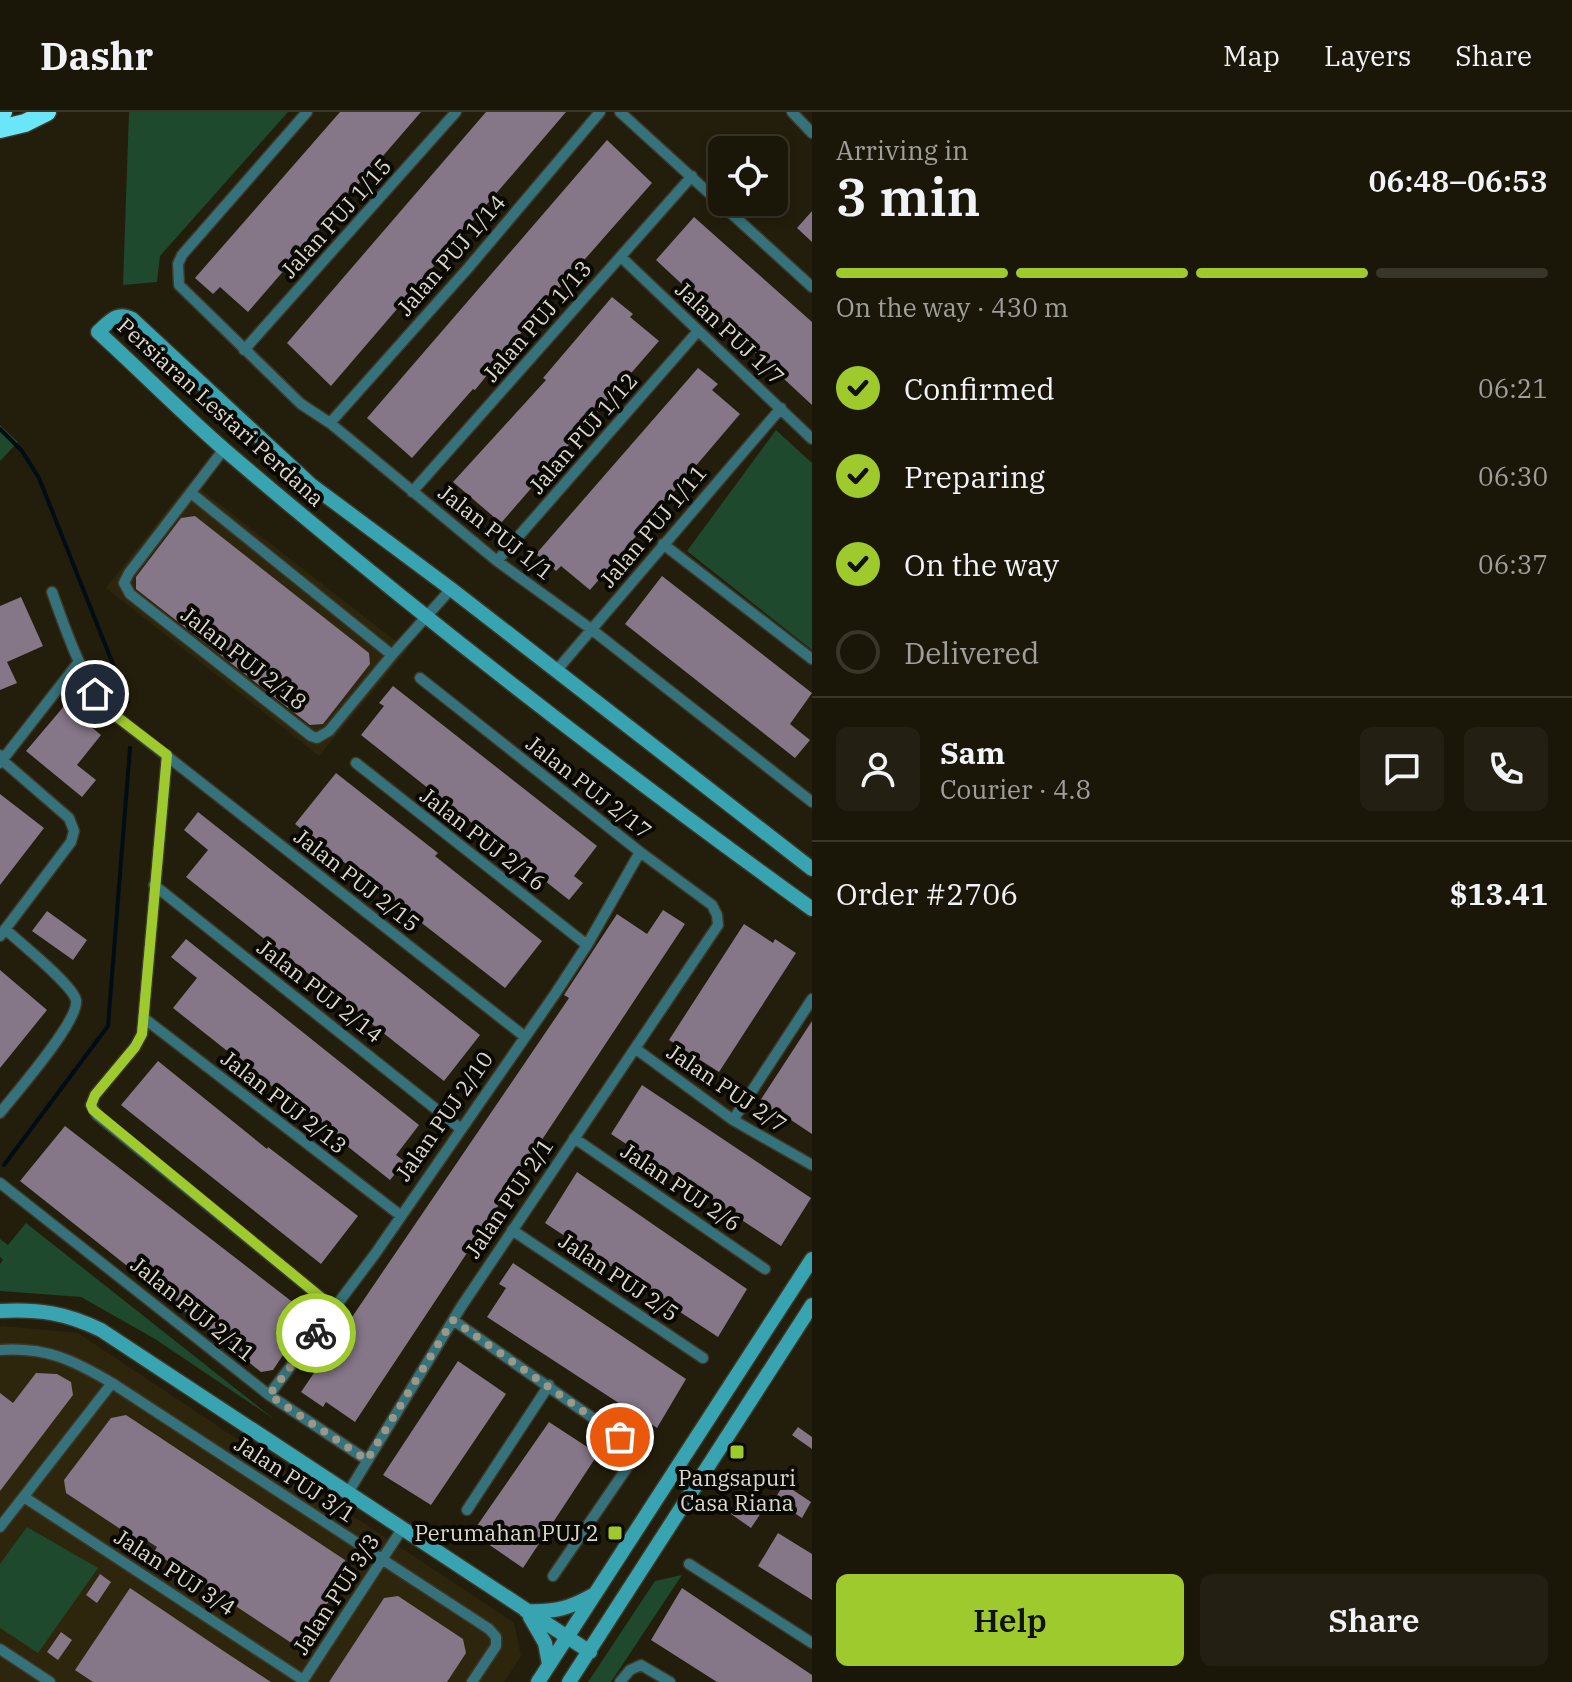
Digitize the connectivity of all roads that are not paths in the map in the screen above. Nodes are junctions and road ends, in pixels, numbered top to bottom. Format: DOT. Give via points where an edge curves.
graph roads {
  1 [pos="47,112"];
  2 [pos="307,112"];
  3 [pos="456,112"];
  4 [pos="600,112"];
  5 [pos="620,112"];
  6 [pos="792,112"];
  7 [pos="0,129"];
  8 [pos="812,133"];
  9 [pos="692,176"];
  10 [pos="621,257"];
  11 [pos="812,287"];
  12 [pos="698,331"];
  13 [pos="244,350"];
  14 [pos="781,408"];
  15 [pos="330,423"];
  16 [pos="812,439"];
  17 [pos="224,449"];
  18 [pos="412,492"];
  19 [pos="191,493"];
  20 [pos="663,544"];
  21 [pos="497,561"];
  22 [pos="451,589"];
  23 [pos="52,592"];
  24 [pos="427,618"];
  25 [pos="591,629"];
  26 [pos="392,655"];
  27 [pos="812,659"];
  28 [pos="78,663"];
  29 [pos="556,671"];
  30 [pos="420,678"];
  31 [pos="167,755"];
  32 [pos="1,759"];
  33 [pos="356,763"];
  34 [pos="812,802"];
  35 [pos="640,852"];
  36 [pos="812,869"];
  37 [pos="154,885"];
  38 [pos="812,909"];
  39 [pos="2,932"];
  40 [pos="714,934"];
  41 [pos="587,945"];
  42 [pos="812,999"];
  43 [pos="145,1019"];
  44 [pos="524,1036"];
  45 [pos="636,1049"];
  46 [pos="0,1113"];
  47 [pos="733,1120"];
  48 [pos="461,1129"];
  49 [pos="574,1138"];
  50 [pos="812,1165"];
  51 [pos="2,1185"];
  52 [pos="400,1215"];
  53 [pos="512,1230"];
  54 [pos="812,1259"];
  55 [pos="765,1269"];
  56 [pos="812,1305"];
  57 [pos="335,1309"];
  58 [pos="0,1311"];
  59 [pos="453,1320"];
  60 [pos="0,1350"];
  61 [pos="703,1358"];
  62 [pos="112,1383"];
  63 [pos="549,1385"];
  64 [pos="269,1395"];
  65 [pos="367,1460"];
  66 [pos="349,1491"];
  67 [pos="24,1497"];
  68 [pos="467,1510"];
  69 [pos="0,1527"];
  70 [pos="402,1529"];
  71 [pos="382,1560"];
  72 [pos="689,1564"];
  73 [pos="553,1576"];
  74 [pos="595,1594"];
  75 [pos="526,1611"];
  76 [pos="567,1638"];
  77 [pos="812,1643"];
  78 [pos="0,1649"];
  79 [pos="590,1652"];
  80 [pos="549,1664"];
  81 [pos="303,1681"];
  82 [pos="50,1682"];
  83 [pos="472,1682"];
  84 [pos="538,1682"];
  85 [pos="569,1682"];
  86 [pos="620,1682"];
  87 [pos="670,1682"];
  1 -- 7 [label="highway"];
  2 -- 13 [label="street, Jalan PUJ 1/1" via="182,255 177,273 179,285"];
  3 -- 13 [label="street, Jalan PUJ 1/15"];
  4 -- 15 [label="street, Jalan PUJ 1/14"];
  5 -- 9 [label="street"];
  6 -- 8 [label="street"];
  9 -- 10 [label="street, Jalan PUJ 1/13"];
  9 -- 11 [label="street"];
  10 -- 12 [label="street, Jalan PUJ 1/7"];
  10 -- 18 [label="street, Jalan PUJ 1/13"];
  12 -- 14 [label="street, Jalan PUJ 1/7"];
  12 -- 21 [label="street, Jalan PUJ 1/12"];
  13 -- 15 [label="street, Jalan PUJ 1/1" via="301,404"];
  14 -- 16 [label="street, Jalan PUJ 1/7"];
  14 -- 20 [label="street, Jalan PUJ 1/11"];
  15 -- 18 [label="street, Jalan PUJ 1/1"];
  17 -- 19 [label="street, Jalan PUJ 2/18"];
  17 -- 22 [label="main road, Persiaran Lestari Perdana" via="98,332 117,316 132,319 310,484"];
  17 -- 24 [label="main road, Persiaran Lestari Perdana"];
  18 -- 21 [label="street, Jalan PUJ 1/1"];
  19 -- 26 [label="street"];
  19 -- 26 [label="street, Jalan PUJ 2/18" via="125,578 130,594 317,738 329,731"];
  20 -- 25 [label="street, Jalan PUJ 1/11"];
  20 -- 27 [label="street"];
  21 -- 25 [label="street, Jalan PUJ 1/1"];
  22 -- 24 [label="street, Jalan PUJ 2/18"];
  22 -- 29 [label="main road, Persiaran Lestari Perdana"];
  23 -- 28 [label="street"];
  24 -- 26 [label="street, Jalan PUJ 2/18"];
  24 -- 38 [label="main road, Persiaran Lestari Perdana"];
  25 -- 29 [label="street, Jalan PUJ 1/11"];
  25 -- 34 [label="street, Jalan PUJ 1/1"];
  28 -- 31 [label="street" via="112,713"];
  28 -- 32 [label="street"];
  29 -- 36 [label="main road, Persiaran Lestari Perdana"];
  30 -- 35 [label="street, Jalan PUJ 2/17"];
  31 -- 37 [label="street"];
  31 -- 44 [label="street, Jalan PUJ 2/15"];
  32 -- 39 [label="street" via="69,818 74,831"];
  33 -- 41 [label="street, Jalan PUJ 2/16"];
  35 -- 40 [label="street, Jalan PUJ 2/17" via="712,905 718,925"];
  35 -- 41 [label="street, Jalan PUJ 2/10"];
  37 -- 43 [label="street"];
  37 -- 48 [label="street, Jalan PUJ 2/14"];
  39 -- 46 [label="street" via="64,982 76,999 76,1009"];
  40 -- 45 [label="street, Jalan PUJ 2/1"];
  41 -- 44 [label="street, Jalan PUJ 2/10"];
  42 -- 47 [label="street"];
  43 -- 52 [label="street, Jalan PUJ 2/13"];
  43 -- 57 [label="street" via="135,1047 92,1100 93,1110"];
  44 -- 48 [label="street, Jalan PUJ 2/10"];
  45 -- 47 [label="street, Jalan PUJ 2/7"];
  45 -- 49 [label="street, Jalan PUJ 2/1"];
  47 -- 50 [label="street, Jalan PUJ 2/7"];
  48 -- 52 [label="street, Jalan PUJ 2/10"];
  49 -- 53 [label="street, Jalan PUJ 2/1"];
  49 -- 55 [label="street, Jalan PUJ 2/6"];
  51 -- 64 [label="street, Jalan PUJ 2/11"];
  52 -- 57 [label="street, Jalan PUJ 2/10"];
  53 -- 59 [label="street, Jalan PUJ 2/1"];
  53 -- 61 [label="street, Jalan PUJ 2/5"];
  54 -- 74 [label="main road"];
  56 -- 79 [label="main road"];
  57 -- 64 [label="street, Jalan PUJ 2/10"];
  58 -- 66 [label="main road" via="72,1316 101,1330"];
  59 -- 63 [label="street"];
  59 -- 65 [label="street, Jalan PUJ 2/1"];
  60 -- 62 [label="street, Jalan PUJ 3/1" via="69,1358"];
  62 -- 67 [label="street"];
  62 -- 71 [label="street, Jalan PUJ 3/1"];
  63 -- 68 [label="street"];
  63 -- 73 [label="street" via="633,1450 633,1459"];
  64 -- 65 [label="street, Jalan PUJ 2/11"];
  65 -- 66 [label="street, Jalan PUJ 2/1"];
  66 -- 70 [label="main road"];
  67 -- 69 [label="street"];
  67 -- 81 [label="street, Jalan PUJ 3/4"];
  70 -- 71 [label="street, Jalan PUJ 3/3"];
  70 -- 75 [label="main road"];
  71 -- 81 [label="street, Jalan PUJ 3/3"];
  71 -- 83 [label="street, Jalan PUJ 3/1" via="496,1637 496,1646"];
  72 -- 77 [label="street"];
  74 -- 75 [label="main road" via="553,1612"];
  74 -- 76 [label="main road"];
  75 -- 76 [label="main road"];
  75 -- 80 [label="main road" via="545,1643"];
  76 -- 79 [label="main road"];
  76 -- 80 [label="main road"];
  78 -- 82 [label="street"];
  79 -- 85 [label="main road"];
  80 -- 84 [label="main road"];
  86 -- 87 [label="street" via="641,1665"];
}
